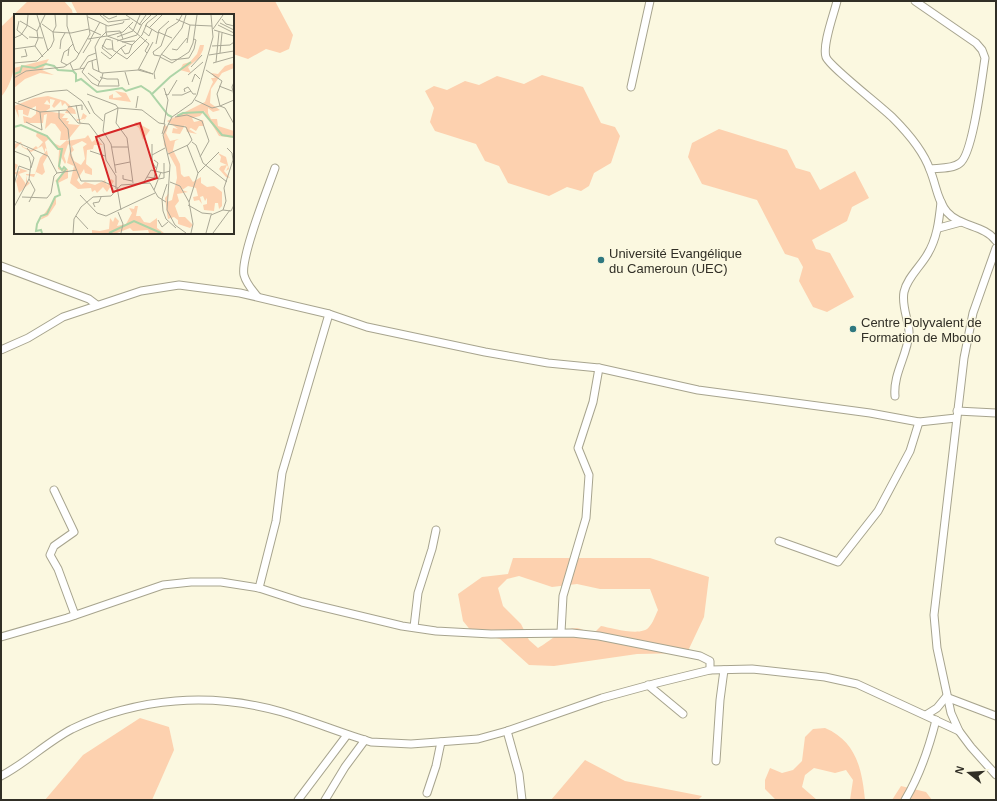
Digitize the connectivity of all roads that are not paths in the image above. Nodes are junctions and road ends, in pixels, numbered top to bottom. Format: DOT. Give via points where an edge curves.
graph roads {
  1 [pos="650,1"];
  2 [pos="837,1"];
  3 [pos="915,1"];
  4 [pos="631,87"];
  5 [pos="275,168"];
  6 [pos="930,169"];
  7 [pos="941,202"];
  8 [pos="961,222"];
  9 [pos="938,228"];
  10 [pos="996,230"];
  11 [pos="986,232"];
  12 [pos="996,241"];
  13 [pos="996,248"];
  14 [pos="1,266"];
  15 [pos="257,296"];
  16 [pos="98,305"];
  17 [pos="329,314"];
  18 [pos="1,350"];
  19 [pos="599,368"];
  20 [pos="895,396"];
  21 [pos="996,413"];
  22 [pos="956,414"];
  23 [pos="919,422"];
  24 [pos="54,490"];
  25 [pos="436,530"];
  26 [pos="780,541"];
  27 [pos="259,588"];
  28 [pos="75,615"];
  29 [pos="414,627"];
  30 [pos="561,632"];
  31 [pos="1,637"];
  32 [pos="710,670"];
  33 [pos="724,670"];
  34 [pos="648,685"];
  35 [pos="946,697"];
  36 [pos="683,714"];
  37 [pos="926,715"];
  38 [pos="996,716"];
  39 [pos="936,720"];
  40 [pos="508,731"];
  41 [pos="960,731"];
  42 [pos="347,735"];
  43 [pos="365,740"];
  44 [pos="441,742"];
  45 [pos="716,761"];
  46 [pos="996,775"];
  47 [pos="1,776"];
  48 [pos="427,793"];
  49 [pos="298,800"];
  50 [pos="325,800"];
  51 [pos="522,800"];
  52 [pos="905,800"];
  1 -- 4 [label="street"];
  2 -- 6 [label="street" via="825,49 828,61 870,96 914,140"];
  3 -- 6 [label="street" via="976,44 985,58 976,116 964,159 956,166"];
  5 -- 15 [label="street" via="245,259 244,275"];
  6 -- 7 [label="street"];
  7 -- 8 [label="street" via="948,212"];
  7 -- 9 [label="street"];
  8 -- 9 [label="street"];
  8 -- 11 [label="street"];
  9 -- 20 [label="street" via="927,255 910,278 904,292 904,314 909,335 894,383"];
  10 -- 11 [label="street"];
  11 -- 12 [label="street"];
  13 -- 22 [label="street" via="973,313"];
  14 -- 16 [label="street" via="89,299"];
  15 -- 16 [label="street" via="173,286 142,291"];
  15 -- 17 [label="street"];
  16 -- 18 [label="street" via="62,316 28,338"];
  17 -- 19 [label="street" via="367,326 485,352 548,363"];
  17 -- 27 [label="street" via="282,473 276,521"];
  19 -- 23 [label="street" via="698,390"];
  19 -- 30 [label="street" via="593,402 578,448 589,475 586,518 563,596"];
  21 -- 22 [label="street"];
  22 -- 23 [label="street"];
  22 -- 35 [label="street" via="934,615"];
  23 -- 26 [label="street" via="910,451 878,511 838,562"];
  24 -- 28 [label="street" via="74,532 54,546 50,555"];
  25 -- 29 [label="street" via="418,593"];
  27 -- 28 [label="street" via="221,582 167,584"];
  27 -- 29 [label="street" via="355,616"];
  28 -- 31 [label="street"];
  29 -- 30 [label="street" via="491,634"];
  30 -- 32 [label="street" via="599,636 695,654 710,661"];
  32 -- 33 [label="street"];
  32 -- 34 [label="street"];
  33 -- 37 [label="street" via="797,673 846,681"];
  33 -- 45 [label="street"];
  34 -- 36 [label="street"];
  34 -- 40 [label="street" via="602,698"];
  35 -- 37 [label="street" via="937,708"];
  35 -- 38 [label="street"];
  35 -- 41 [label="street"];
  37 -- 39 [label="street"];
  39 -- 41 [label="street"];
  39 -- 52 [label="street" via="928,750"];
  40 -- 44 [label="street" via="478,739"];
  40 -- 51 [label="street" via="519,774"];
  41 -- 46 [label="street"];
  42 -- 43 [label="street"];
  42 -- 47 [label="street" via="283,712 258,706 209,700 161,701 109,714 78,726"];
  42 -- 49 [label="street"];
  43 -- 44 [label="street" via="382,744"];
  43 -- 50 [label="street"];
  44 -- 48 [label="street"];
}
